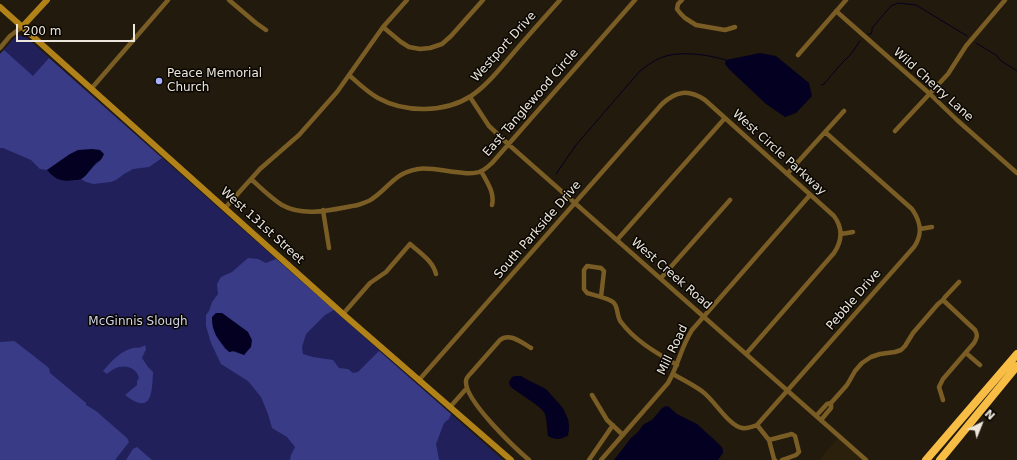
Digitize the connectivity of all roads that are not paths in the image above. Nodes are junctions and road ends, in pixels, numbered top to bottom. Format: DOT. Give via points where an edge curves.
graph roads {
  1 [pos="47,0"];
  2 [pos="168,0"];
  3 [pos="229,0"];
  4 [pos="407,0"];
  5 [pos="483,0"];
  6 [pos="560,0"];
  7 [pos="635,0"];
  8 [pos="682,0"];
  9 [pos="846,0"];
  10 [pos="1005,0"];
  11 [pos="0,8"];
  12 [pos="836,12"];
  13 [pos="22,27"];
  14 [pos="383,27"];
  15 [pos="735,27"];
  16 [pos="266,30"];
  17 [pos="0,48"];
  18 [pos="798,55"];
  19 [pos="349,75"];
  20 [pos="91,89"];
  21 [pos="695,94"];
  22 [pos="930,94"];
  23 [pos="470,97"];
  24 [pos="844,111"];
  25 [pos="725,118"];
  26 [pos="895,131"];
  27 [pos="825,132"];
  28 [pos="508,144"];
  29 [pos="481,171"];
  30 [pos="1017,173"];
  31 [pos="787,174"];
  32 [pos="251,179"];
  33 [pos="810,195"];
  34 [pos="730,200"];
  35 [pos="576,203"];
  36 [pos="492,206"];
  37 [pos="225,208"];
  38 [pos="323,210"];
  39 [pos="932,227"];
  40 [pos="920,229"];
  41 [pos="852,232"];
  42 [pos="841,234"];
  43 [pos="617,240"];
  44 [pos="329,248"];
  45 [pos="436,274"];
  46 [pos="661,278"];
  47 [pos="959,282"];
  48 [pos="601,297"];
  49 [pos="943,300"];
  50 [pos="343,314"];
  51 [pos="703,316"];
  52 [pos="531,348"];
  53 [pos="966,353"];
  54 [pos="746,354"];
  55 [pos="1017,354"];
  56 [pos="677,365"];
  57 [pos="980,365"];
  58 [pos="1017,366"];
  59 [pos="673,374"];
  60 [pos="419,380"];
  61 [pos="467,388"];
  62 [pos="788,391"];
  63 [pos="592,394"];
  64 [pos="943,400"];
  65 [pos="831,404"];
  66 [pos="450,407"];
  67 [pos="816,416"];
  68 [pos="821,420"];
  69 [pos="613,425"];
  70 [pos="757,425"];
  71 [pos="623,435"];
  72 [pos="769,440"];
  73 [pos="511,460"];
  74 [pos="529,460"];
  75 [pos="589,460"];
  76 [pos="601,460"];
  77 [pos="775,460"];
  78 [pos="782,460"];
  79 [pos="866,460"];
  80 [pos="926,460"];
  81 [pos="940,460"];
  1 -- 13 [label="street"];
  2 -- 20 [label="street"];
  3 -- 16 [label="street"];
  4 -- 14 [label="street"];
  5 -- 14 [label="street" via="451,36 442,44 430,48 409,47"];
  6 -- 23 [label="street, Westport Drive" via="489,81"];
  7 -- 28 [label="street, East Tanglewood Circle"];
  8 -- 15 [label="street" via="677,9 696,25 725,30"];
  9 -- 12 [label="street"];
  10 -- 22 [label="street"];
  11 -- 13 [label="street, West 131st Street"];
  12 -- 18 [label="street"];
  12 -- 22 [label="street, Wild Cherry Lane"];
  13 -- 17 [label="street"];
  13 -- 20 [label="street, West 131st Street"];
  14 -- 19 [label="street"];
  19 -- 23 [label="street, Westport Drive" via="378,98 388,103 416,109 441,107"];
  19 -- 32 [label="street" via="298,135"];
  20 -- 37 [label="street, West 131st Street"];
  21 -- 25 [label="street, West Circle Parkway"];
  21 -- 35 [label="street, South Parkside Drive" via="683,92 662,104"];
  22 -- 26 [label="street"];
  22 -- 30 [label="street, Wild Cherry Lane"];
  23 -- 28 [label="street, West Creek Road" via="490,126"];
  24 -- 27 [label="street"];
  25 -- 31 [label="street, West Circle Parkway"];
  25 -- 43 [label="street"];
  27 -- 31 [label="street"];
  27 -- 40 [label="street" via="912,209"];
  28 -- 29 [label="street, East Tanglewood Circle" via="492,163"];
  28 -- 35 [label="street, West Creek Road"];
  29 -- 36 [label="street" via="491,191"];
  29 -- 38 [label="street, East Tanglewood Circle" via="467,173 417,169 394,179 366,202"];
  31 -- 33 [label="street, West Circle Parkway"];
  32 -- 37 [label="street"];
  32 -- 38 [label="street, East Tanglewood Circle" via="275,200 289,208 301,212"];
  33 -- 42 [label="street, West Circle Parkway" via="838,221"];
  33 -- 51 [label="street, Mill Road"];
  34 -- 46 [label="street"];
  35 -- 43 [label="street, West Creek Road"];
  35 -- 60 [label="street, South Parkside Drive"];
  37 -- 50 [label="street, West 131st Street"];
  38 -- 44 [label="street"];
  39 -- 40 [label="street"];
  40 -- 62 [label="street, Pebble Drive" via="914,247"];
  41 -- 42 [label="street"];
  42 -- 54 [label="street" via="834,253"];
  43 -- 46 [label="street, West Creek Road"];
  45 -- 50 [label="street" via="432,263 410,244 386,272 370,283"];
  46 -- 51 [label="street, West Creek Road"];
  47 -- 49 [label="street"];
  48 -- 48 [label="street" via="587,293 584,289 584,270 587,266 601,268 604,271"];
  48 -- 56 [label="street" via="613,302 621,323 638,340"];
  49 -- 53 [label="street" via="977,334 977,339"];
  49 -- 65 [label="street" via="901,350 871,357 862,363"];
  50 -- 60 [label="street, West 131st Street"];
  51 -- 54 [label="street, West Creek Road"];
  51 -- 56 [label="street, Mill Road" via="686,338"];
  52 -- 61 [label="street" via="518,340 503,338 467,378"];
  53 -- 57 [label="street"];
  53 -- 64 [label="street" via="939,387"];
  54 -- 62 [label="street, West Creek Road"];
  55 -- 80 [label="highway"];
  56 -- 59 [label="street, Mill Road"];
  58 -- 81 [label="highway"];
  59 -- 70 [label="street" via="702,391 736,426 747,428"];
  59 -- 71 [label="street, Mill Road"];
  60 -- 66 [label="street, West 131st Street"];
  61 -- 66 [label="street"];
  61 -- 74 [label="street" via="484,416"];
  62 -- 67 [label="street, West Creek Road"];
  62 -- 70 [label="street, Pebble Drive"];
  63 -- 69 [label="street" via="607,420"];
  65 -- 67 [label="street" via="827,404"];
  65 -- 68 [label="street" via="831,408"];
  66 -- 73 [label="street, West 131st Street"];
  67 -- 68 [label="street, West Creek Road"];
  68 -- 79 [label="street, West Creek Road"];
  69 -- 71 [label="street"];
  69 -- 75 [label="street"];
  70 -- 72 [label="street"];
  71 -- 76 [label="street, Mill Road"];
  72 -- 77 [label="street"];
  72 -- 78 [label="street" via="792,434 795,436 799,452"];
}
